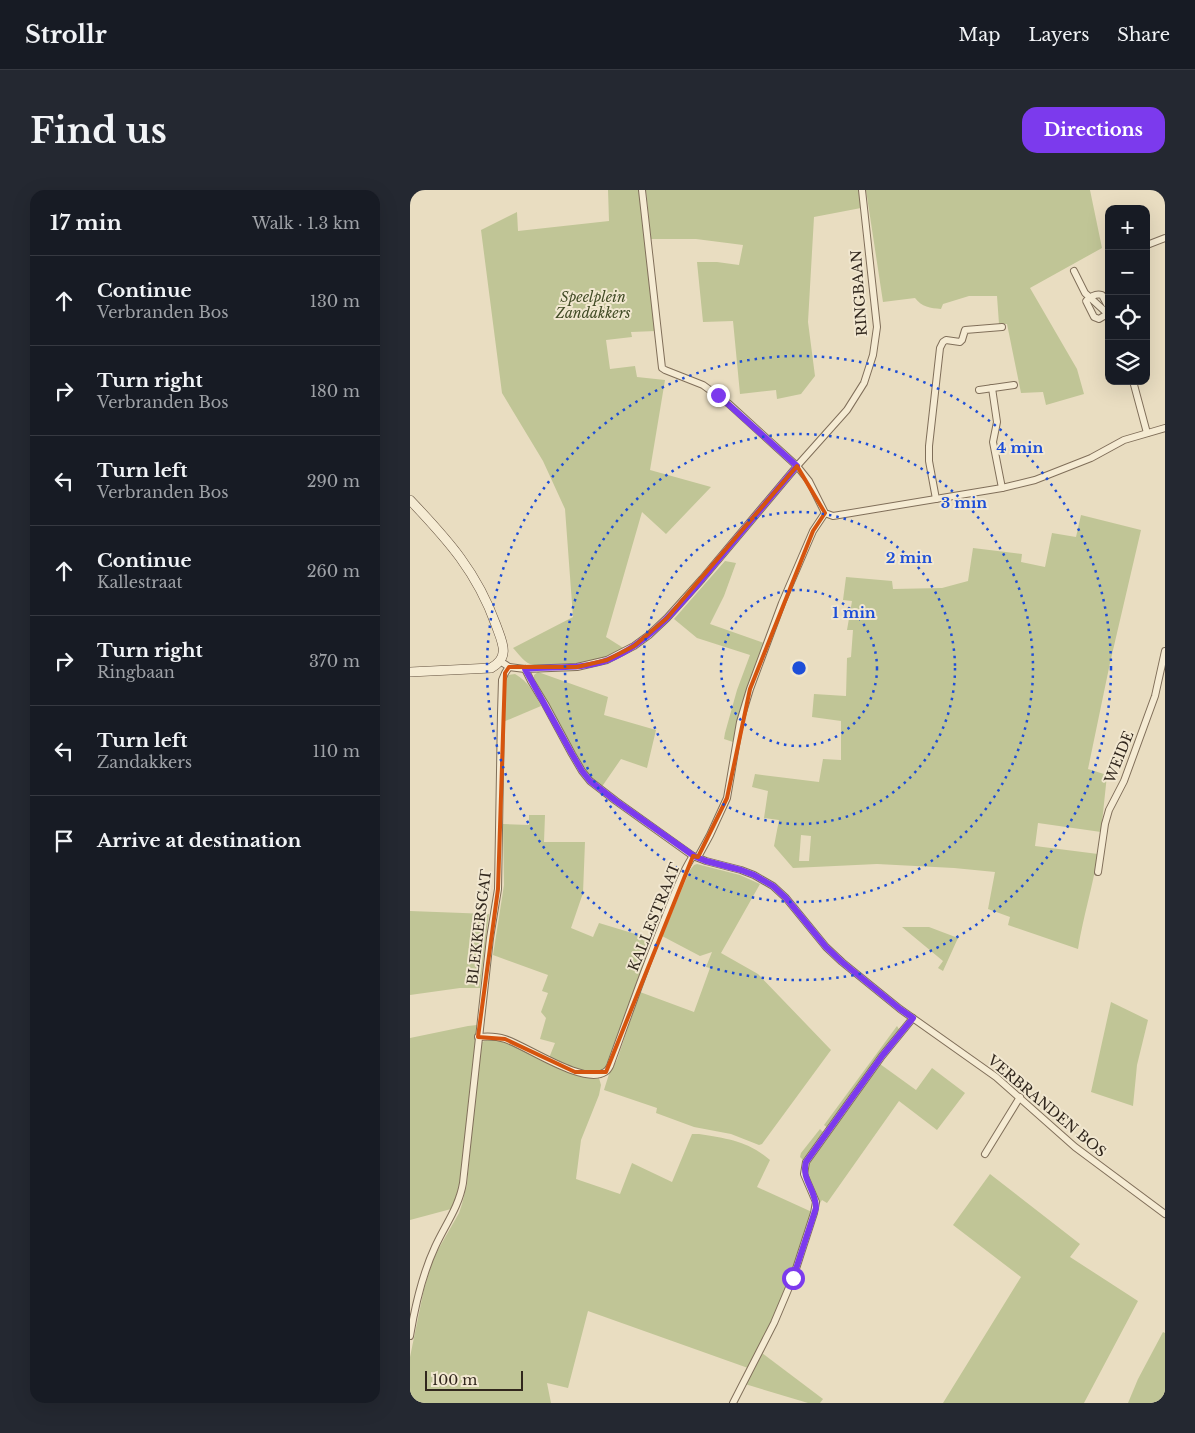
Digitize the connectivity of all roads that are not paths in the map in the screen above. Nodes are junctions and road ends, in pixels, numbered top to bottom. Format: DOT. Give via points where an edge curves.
graph roads {
  1 [pos="642,190"];
  2 [pos="862,190"];
  3 [pos="1165,238"];
  4 [pos="1150,244"];
  5 [pos="1074,271"];
  6 [pos="1090,297"];
  7 [pos="1105,301"];
  8 [pos="1105,311"];
  9 [pos="1105,316"];
  10 [pos="1002,327"];
  11 [pos="1014,385"];
  12 [pos="1134,385"];
  13 [pos="992,388"];
  14 [pos="979,390"];
  15 [pos="1165,428"];
  16 [pos="1147,433"];
  17 [pos="797,466"];
  18 [pos="1002,488"];
  19 [pos="936,499"];
  20 [pos="410,500"];
  21 [pos="825,513"];
  22 [pos="1165,651"];
  23 [pos="500,661"];
  24 [pos="509,667"];
  25 [pos="525,669"];
  26 [pos="410,672"];
  27 [pos="696,857"];
  28 [pos="1098,872"];
  29 [pos="913,1018"];
  30 [pos="478,1037"];
  31 [pos="1020,1097"];
  32 [pos="986,1154"];
  33 [pos="1165,1214"];
  34 [pos="410,1336"];
  35 [pos="733,1403"];
  1 -- 17 [label="street" via="662,368 703,384"];
  2 -- 17 [label="street, RINGBAAN" via="877,327 873,355 864,383 847,410"];
  3 -- 4 [label="street"];
  5 -- 6 [label="street"];
  6 -- 7 [label="street" via="1098,294"];
  6 -- 8 [label="street"];
  6 -- 9 [label="street" via="1086,301 1094,317"];
  10 -- 19 [label="street" via="965,330 960,342 946,340 940,348 929,446"];
  11 -- 13 [label="street"];
  12 -- 16 [label="street"];
  13 -- 14 [label="street"];
  13 -- 18 [label="street" via="997,422 993,442"];
  15 -- 16 [label="street"];
  16 -- 18 [label="street" via="1035,480"];
  17 -- 21 [label="street" via="809,481"];
  17 -- 25 [label="street, RINGBAAN" via="702,579 649,636 607,660 578,667"];
  18 -- 19 [label="street"];
  19 -- 21 [label="street" via="833,516"];
  20 -- 23 [label="street" via="453,547 474,576 504,647"];
  21 -- 27 [label="street, KALLESTRAAT" via="813,531 782,603 740,722 726,798 710,835"];
  22 -- 28 [label="street, WEIDE" via="1156,696 1124,781 1109,810"];
  23 -- 24 [label="street, RINGBAAN"];
  23 -- 26 [label="street" via="491,668"];
  24 -- 25 [label="street, RINGBAAN"];
  24 -- 30 [label="street, BLEKKERSGAT" via="503,676 498,889"];
  25 -- 27 [label="street, KALLESTRAAT" via="590,781"];
  27 -- 29 [label="street, VERBRANDEN BOS" via="748,872 773,886 826,947"];
  27 -- 30 [label="street, KALLESTRAAT" via="688,865 674,896 606,1072 575,1072 505,1039"];
  29 -- 31 [label="street, VERBRANDEN BOS"];
  29 -- 35 [label="street" via="806,1162 804,1174 816,1202 814,1213 782,1305"];
  30 -- 34 [label="street, BLEKKERSGAT" via="461,1193 428,1262"];
  31 -- 32 [label="street"];
  31 -- 33 [label="street, VERBRANDEN BOS" via="1075,1147"];
}
